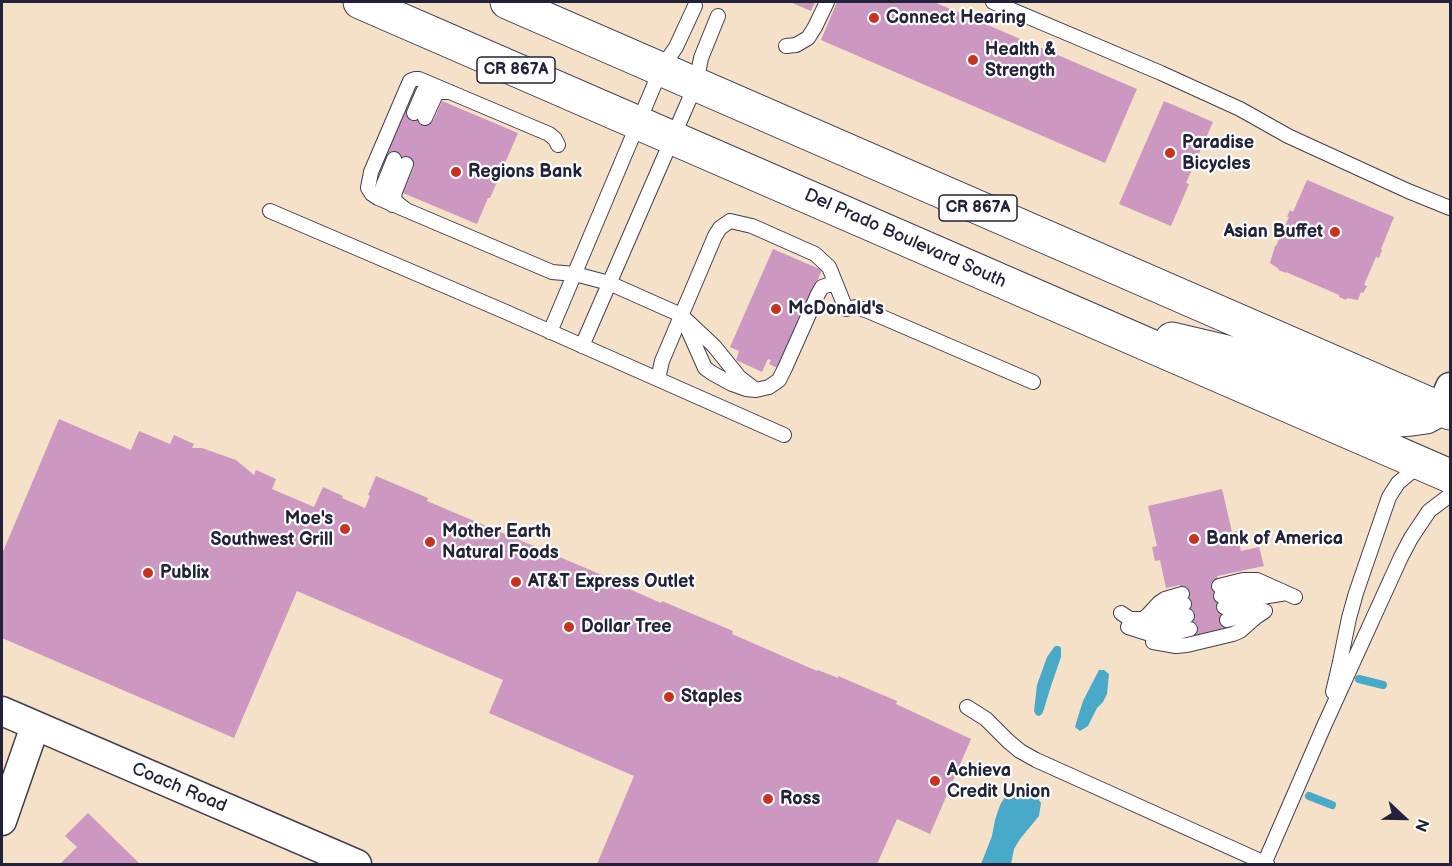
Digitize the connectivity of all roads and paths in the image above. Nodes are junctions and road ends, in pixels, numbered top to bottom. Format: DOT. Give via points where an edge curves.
graph roads {
  1 [pos="360,2"];
  2 [pos="507,2"];
  3 [pos="826,2"];
  4 [pos="993,2"];
  5 [pos="695,6"];
  6 [pos="718,16"];
  7 [pos="786,46"];
  8 [pos="662,69"];
  9 [pos="696,84"];
  10 [pos="444,90"];
  11 [pos="420,116"];
  12 [pos="639,124"];
  13 [pos="672,138"];
  14 [pos="558,145"];
  15 [pos="393,205"];
  16 [pos="1450,208"];
  17 [pos="270,211"];
  18 [pos="407,211"];
  19 [pos="575,274"];
  20 [pos="609,283"];
  21 [pos="836,285"];
  22 [pos="681,315"];
  23 [pos="1108,328"];
  24 [pos="550,332"];
  25 [pos="582,346"];
  26 [pos="658,379"];
  27 [pos="1033,382"];
  28 [pos="756,390"];
  29 [pos="1447,403"];
  30 [pos="784,435"];
  31 [pos="1442,466"];
  32 [pos="1450,495"];
  33 [pos="1280,601"];
  34 [pos="1121,613"];
  35 [pos="1137,621"];
  36 [pos="1154,642"];
  37 [pos="967,707"];
  38 [pos="2,711"];
  39 [pos="36,726"];
  40 [pos="1324,726"];
  41 [pos="2,822"];
  42 [pos="357,864"];
  43 [pos="1265,864"];
  1 -- 12 [label="main road, Del Prado Boulevard South / CR 867A"];
  2 -- 8 [label="main road, CR 867A"];
  3 -- 7 [label="lane" via="808,38"];
  4 -- 16 [label="lane" via="1161,73 1288,136"];
  5 -- 8 [label="lane"];
  6 -- 9 [label="lane" via="701,58"];
  8 -- 9 [label="main road, CR 867A"];
  8 -- 12 [label="lane"];
  9 -- 13 [label="lane"];
  9 -- 29 [label="main road, CR 867A"];
  10 -- 11 [label="lane" via="436,94"];
  10 -- 14 [label="lane" via="549,135"];
  10 -- 15 [label="lane" via="419,79 410,81 371,172 368,188"];
  12 -- 13 [label="main road, Del Prado Boulevard South / CR 867A"];
  12 -- 19 [label="lane"];
  13 -- 20 [label="lane"];
  13 -- 23 [label="main road, Del Prado Boulevard South / CR 867A"];
  15 -- 18 [label="lane"];
  15 -- 18 [label="lane" via="382,191 400,162 394,197"];
  17 -- 24 [label="lane"];
  18 -- 19 [label="lane" via="552,272"];
  19 -- 20 [label="lane"];
  19 -- 24 [label="lane"];
  20 -- 22 [label="lane"];
  20 -- 25 [label="lane"];
  21 -- 22 [label="lane" via="829,267 815,254 752,226 730,221 715,236"];
  21 -- 27 [label="lane" via="846,309 868,311"];
  21 -- 28 [label="lane" via="822,287 779,380"];
  22 -- 26 [label="lane"];
  22 -- 28 [label="lane"];
  22 -- 28 [label="lane" via="705,368 732,384"];
  23 -- 29 [label="main road" via="1227,352 1389,419 1426,417"];
  23 -- 31 [label="main road, Del Prado Boulevard South / CR 867A"];
  24 -- 25 [label="lane"];
  25 -- 26 [label="lane"];
  26 -- 30 [label="lane"];
  31 -- 40 [label="lane" via="1411,472 1389,497 1348,618"];
  32 -- 40 [label="lane" via="1429,511 1411,538"];
  33 -- 33 [label="lane" via="1272,586 1251,588 1223,602 1244,616"];
  33 -- 36 [label="lane" via="1233,634 1187,645"];
  34 -- 35 [label="lane"];
  35 -- 35 [label="lane" via="1186,611 1174,633 1147,633"];
  37 -- 43 [label="lane" via="1036,760"];
  38 -- 39 [label="street, Coach Road"];
  39 -- 41 [label="street"];
  39 -- 42 [label="street, Coach Road"];
  40 -- 43 [label="lane"];
}
